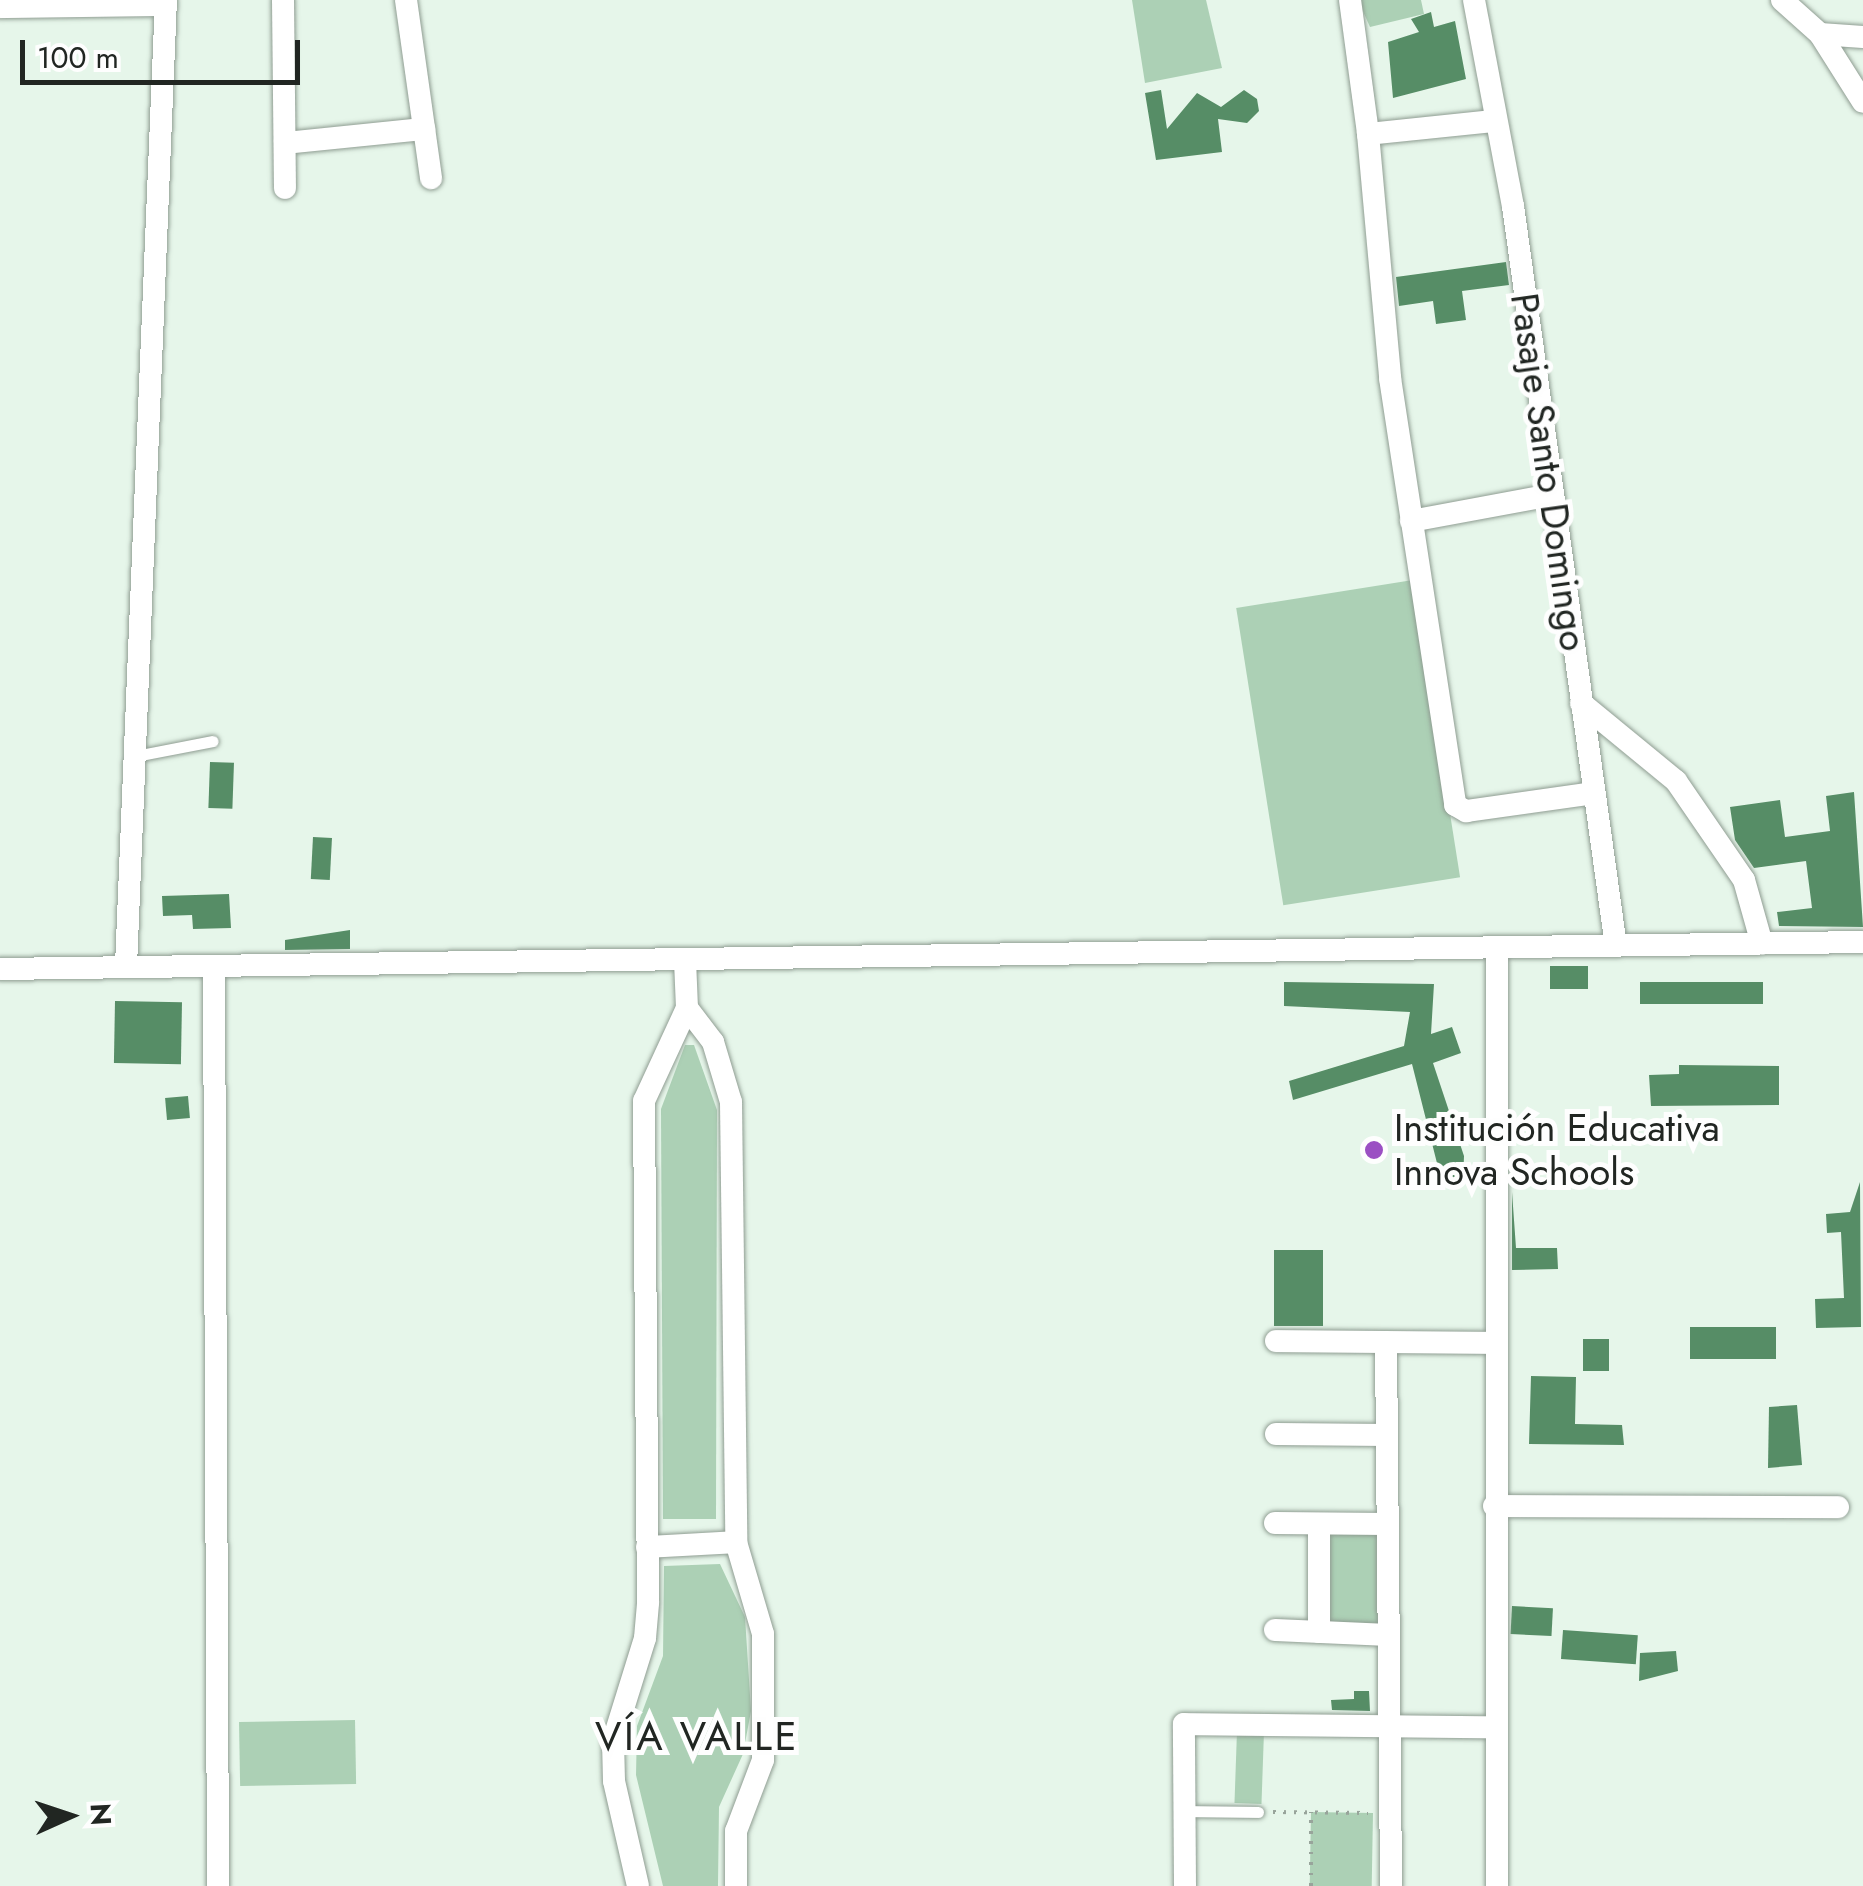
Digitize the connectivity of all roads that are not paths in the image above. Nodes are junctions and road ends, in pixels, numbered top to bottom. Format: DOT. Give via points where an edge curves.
graph roads {
  1 [pos="284,0"];
  2 [pos="406,0"];
  3 [pos="1350,0"];
  4 [pos="1474,0"];
  5 [pos="1782,0"];
  6 [pos="166,3"];
  7 [pos="0,7"];
  8 [pos="1820,34"];
  9 [pos="1863,37"];
  10 [pos="1863,102"];
  11 [pos="1494,121"];
  12 [pos="424,129"];
  13 [pos="1368,134"];
  14 [pos="285,143"];
  15 [pos="431,178"];
  16 [pos="286,188"];
  17 [pos="1551,496"];
  18 [pos="1410,521"];
  19 [pos="1581,703"];
  20 [pos="213,741"];
  21 [pos="135,756"];
  22 [pos="1594,793"];
  23 [pos="1863,942"];
  24 [pos="1762,944"];
  25 [pos="1616,946"];
  26 [pos="1497,949"];
  27 [pos="685,960"];
  28 [pos="126,966"];
  29 [pos="214,966"];
  30 [pos="0,969"];
  31 [pos="688,1008"];
  32 [pos="1276,1341"];
  33 [pos="1386,1342"];
  34 [pos="1492,1343"];
  35 [pos="1276,1434"];
  36 [pos="1387,1435"];
  37 [pos="1494,1506"];
  38 [pos="1838,1506"];
  39 [pos="1274,1523"];
  40 [pos="1319,1524"];
  41 [pos="1388,1524"];
  42 [pos="736,1542"];
  43 [pos="647,1547"];
  44 [pos="1274,1630"];
  45 [pos="1319,1632"];
  46 [pos="1389,1635"];
  47 [pos="1390,1726"];
  48 [pos="1496,1727"];
  49 [pos="1184,1812"];
  50 [pos="1258,1812"];
  51 [pos="218,1886"];
  52 [pos="638,1886"];
  53 [pos="736,1886"];
  54 [pos="1184,1886"];
  55 [pos="1391,1886"];
  56 [pos="1497,1886"];
  1 -- 14 [label="street"];
  2 -- 12 [label="street"];
  3 -- 13 [label="street"];
  4 -- 11 [label="street, Pasaje Santo Domingo"];
  5 -- 8 [label="street"];
  6 -- 7 [label="street"];
  6 -- 21 [label="street"];
  8 -- 9 [label="street"];
  8 -- 10 [label="street"];
  11 -- 13 [label="street"];
  11 -- 17 [label="street, Pasaje Santo Domingo" via="1513,206"];
  12 -- 14 [label="street"];
  12 -- 15 [label="street"];
  13 -- 18 [label="street"];
  14 -- 16 [label="street"];
  17 -- 18 [label="street"];
  17 -- 19 [label="street, Pasaje Santo Domingo"];
  18 -- 22 [label="street" via="1455,805 1466,811"];
  19 -- 22 [label="street, Pasaje Santo Domingo"];
  19 -- 24 [label="street" via="1676,782 1744,880"];
  20 -- 21 [label="lane"];
  21 -- 28 [label="street"];
  22 -- 25 [label="street, Pasaje Santo Domingo"];
  23 -- 24 [label="street"];
  24 -- 25 [label="street"];
  25 -- 26 [label="street"];
  26 -- 27 [label="street"];
  26 -- 34 [label="street"];
  27 -- 29 [label="street"];
  27 -- 31 [label="street"];
  28 -- 29 [label="street"];
  28 -- 30 [label="street"];
  29 -- 51 [label="street"];
  31 -- 42 [label="street" via="713,1042 731,1102"];
  31 -- 43 [label="street" via="644,1101"];
  32 -- 33 [label="street"];
  33 -- 34 [label="street"];
  33 -- 36 [label="street"];
  34 -- 37 [label="street"];
  35 -- 36 [label="street"];
  36 -- 41 [label="street"];
  37 -- 38 [label="street"];
  37 -- 48 [label="street"];
  39 -- 40 [label="street"];
  40 -- 41 [label="street"];
  40 -- 45 [label="street"];
  41 -- 46 [label="street"];
  42 -- 43 [label="street"];
  42 -- 53 [label="street" via="764,1634 767,1725 763,1760 736,1831"];
  43 -- 52 [label="street" via="645,1638 613,1741 614,1781"];
  44 -- 45 [label="street"];
  45 -- 46 [label="street"];
  46 -- 47 [label="street"];
  47 -- 48 [label="street"];
  47 -- 49 [label="street" via="1184,1724"];
  47 -- 55 [label="street"];
  48 -- 56 [label="street"];
  49 -- 50 [label="lane"];
  49 -- 54 [label="street"];
}
